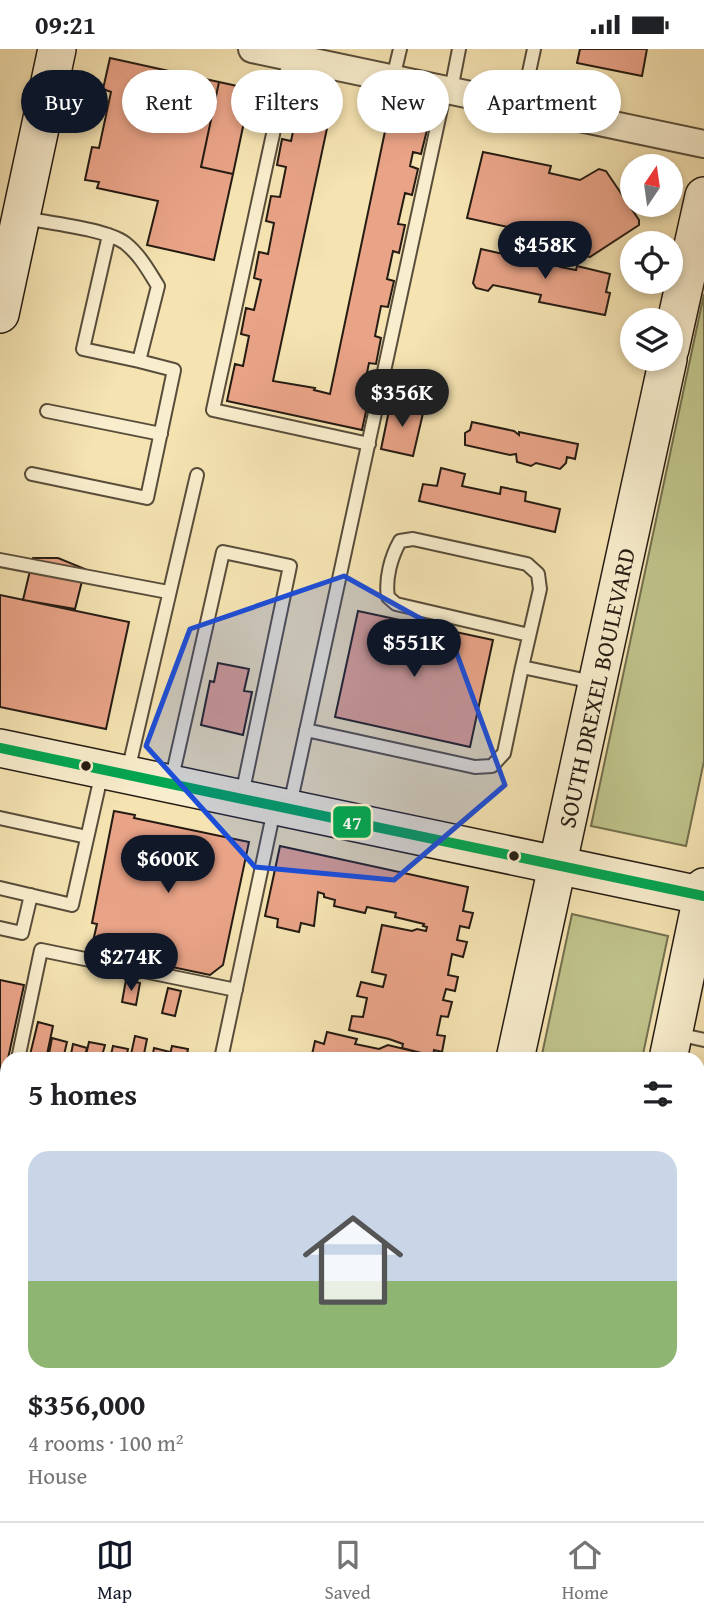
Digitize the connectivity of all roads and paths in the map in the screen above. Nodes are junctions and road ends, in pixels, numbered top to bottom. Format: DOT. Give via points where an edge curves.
graph roads {
  1 [pos="57,49"];
  2 [pos="252,49"];
  3 [pos="400,49"];
  4 [pos="458,49"];
  5 [pos="534,49"];
  6 [pos="291,53"];
  7 [pos="360,70"];
  8 [pos="395,70"];
  9 [pos="530,70"];
  10 [pos="449,86"];
  11 [pos="621,127"];
  12 [pos="438,133"];
  13 [pos="704,144"];
  14 [pos="704,196"];
  15 [pos="21,217"];
  16 [pos="109,235"];
  17 [pos="679,308"];
  18 [pos="0,314"];
  19 [pos="139,361"];
  20 [pos="665,371"];
  21 [pos="47,411"];
  22 [pos="161,434"];
  23 [pos="369,444"];
  24 [pos="32,474"];
  25 [pos="197,475"];
  26 [pos="0,560"];
  27 [pos="168,592"];
  28 [pos="529,635"];
  29 [pos="522,667"];
  30 [pos="597,683"];
  31 [pos="306,730"];
  32 [pos="0,748"];
  33 [pos="115,772"];
  34 [pos="170,784"];
  35 [pos="268,805"];
  36 [pos="0,818"];
  37 [pos="88,837"];
  38 [pos="556,865"];
  39 [pos="0,888"];
  40 [pos="703,893"];
  41 [pos="31,895"];
  42 [pos="0,928"];
  43 [pos="236,991"];
  44 [pos="682,1044"];
  45 [pos="19,1052"];
  46 [pos="223,1052"];
  47 [pos="516,1052"];
  1 -- 15 [label="street"];
  2 -- 6 [label="street"];
  3 -- 8 [label="lane"];
  4 -- 10 [label="lane"];
  5 -- 9 [label="lane"];
  6 -- 7 [label="street"];
  6 -- 23 [label="lane" via="213,410"];
  11 -- 13 [label="street"];
  12 -- 23 [label="lane"];
  14 -- 17 [label="street"];
  15 -- 16 [label="lane"];
  15 -- 18 [label="street"];
  16 -- 19 [label="lane" via="144,261 158,286"];
  16 -- 19 [label="lane" via="83,349"];
  19 -- 22 [label="lane" via="174,370"];
  20 -- 30 [label="street, SOUTH DREXEL BOULEVARD"];
  21 -- 22 [label="lane"];
  22 -- 24 [label="lane" via="147,499"];
  23 -- 31 [label="lane"];
  25 -- 27 [label="lane"];
  26 -- 27 [label="lane"];
  27 -- 33 [label="lane"];
  28 -- 28 [label="lane" via="540,589 538,574 527,564 413,539 400,541 386,586 388,597 396,604"];
  28 -- 29 [label="lane"];
  29 -- 30 [label="lane"];
  29 -- 31 [label="lane" via="504,753 492,766 475,767"];
  30 -- 38 [label="street, SOUTH DREXEL BOULEVARD"];
  31 -- 35 [label="lane"];
  32 -- 33 [label="street"];
  33 -- 34 [label="street"];
  33 -- 37 [label="lane"];
  34 -- 35 [label="street"];
  34 -- 35 [label="lane" via="223,552 277,563 290,566"];
  35 -- 38 [label="street"];
  35 -- 43 [label="lane"];
  36 -- 37 [label="lane"];
  37 -- 41 [label="lane" via="72,905"];
  38 -- 40 [label="street"];
  38 -- 47 [label="street, SOUTH DREXEL BOULEVARD"];
  39 -- 41 [label="lane"];
  40 -- 44 [label="street"];
  41 -- 42 [label="lane" via="22,933"];
  43 -- 45 [label="lane" via="41,950"];
  43 -- 46 [label="lane"];
}
